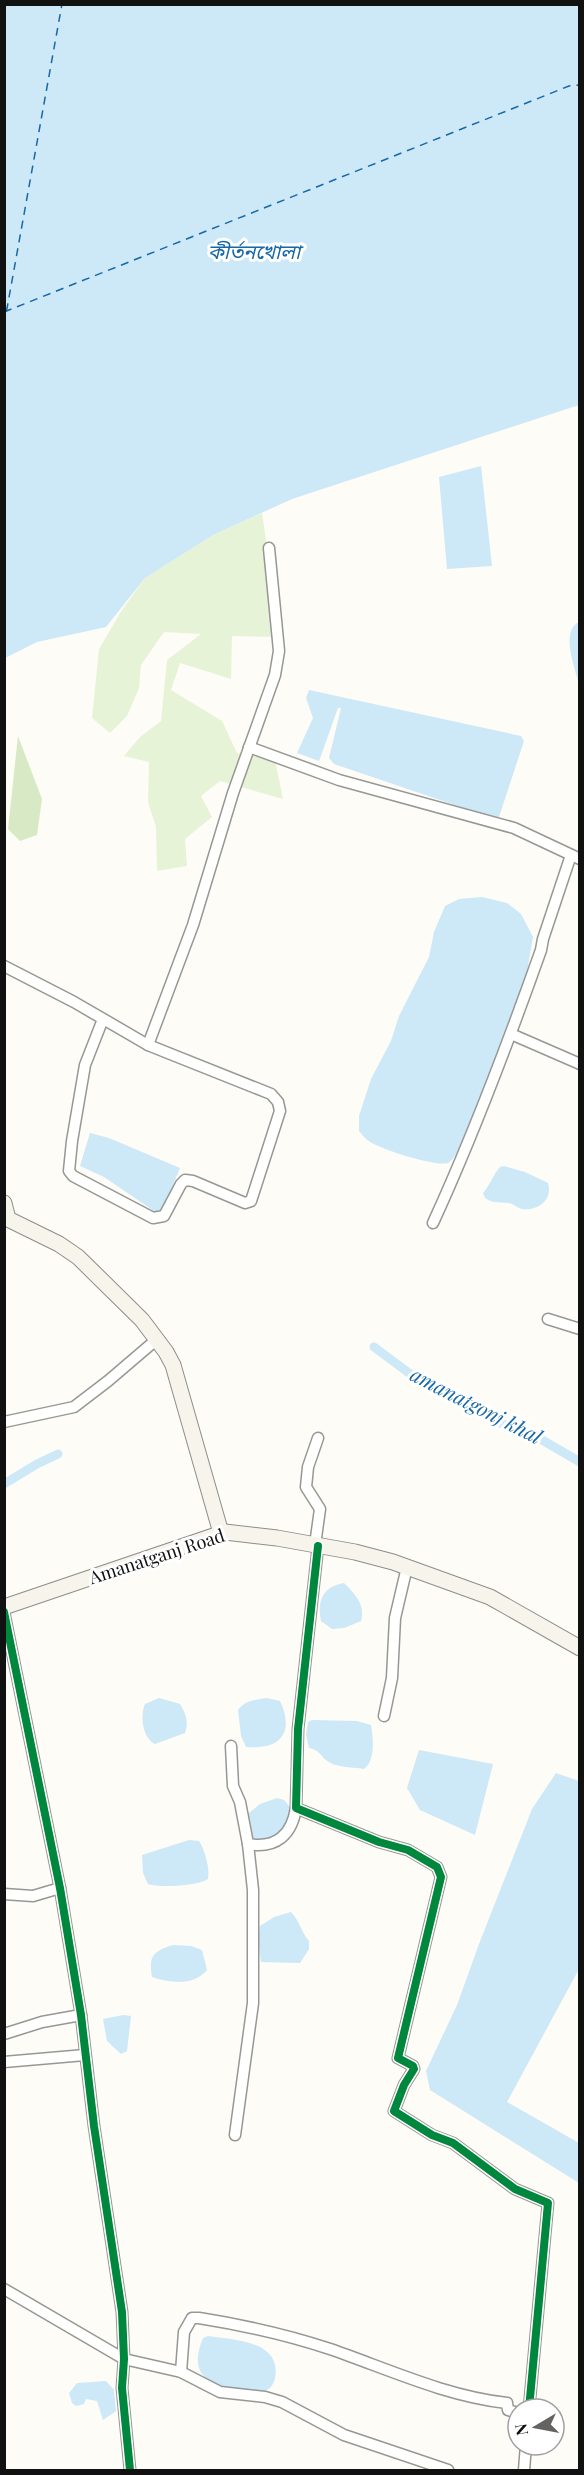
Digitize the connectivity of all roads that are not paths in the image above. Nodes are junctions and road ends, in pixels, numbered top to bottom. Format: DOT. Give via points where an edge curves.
graph roads {
  1 [pos="269,548"];
  2 [pos="249,747"];
  3 [pos="575,857"];
  4 [pos="4,966"];
  5 [pos="103,1019"];
  6 [pos="512,1034"];
  7 [pos="148,1045"];
  8 [pos="579,1064"];
  9 [pos="4,1203"];
  10 [pos="6,1218"];
  11 [pos="433,1223"];
  12 [pos="548,1319"];
  13 [pos="579,1329"];
  14 [pos="156,1340"];
  15 [pos="4,1422"];
  16 [pos="318,1438"];
  17 [pos="220,1533"];
  18 [pos="316,1546"];
  19 [pos="407,1567"];
  20 [pos="4,1610"];
  21 [pos="579,1648"];
  22 [pos="384,1716"];
  23 [pos="231,1746"];
  24 [pos="296,1808"];
  25 [pos="248,1844"];
  26 [pos="60,1888"];
  27 [pos="4,1894"];
  28 [pos="81,2014"];
  29 [pos="4,2034"];
  30 [pos="85,2055"];
  31 [pos="4,2062"];
  32 [pos="235,2135"];
  33 [pos="4,2289"];
  34 [pos="124,2359"];
  35 [pos="181,2372"];
  36 [pos="530,2397"];
  37 [pos="506,2403"];
  38 [pos="130,2470"];
  39 [pos="448,2470"];
  1 -- 2 [label="street" via="279,651 275,675"];
  2 -- 3 [label="street" via="339,780 514,828"];
  2 -- 7 [label="street" via="193,925"];
  3 -- 6 [label="street"];
  4 -- 5 [label="street"];
  5 -- 7 [label="street"];
  5 -- 7 [label="street" via="85,1065 72,1141 69,1171 73,1176 153,1218 165,1216 185,1180 244,1203 251,1202 280,1111 278,1102 271,1094"];
  6 -- 8 [label="street"];
  6 -- 11 [label="street"];
  9 -- 10 [label="main road"];
  10 -- 14 [label="main road" via="78,1257 126,1302"];
  12 -- 13 [label="street"];
  14 -- 15 [label="street" via="74,1407"];
  14 -- 17 [label="main road" via="173,1365"];
  16 -- 18 [label="street" via="306,1487 320,1509"];
  17 -- 18 [label="main road, Amanatganj Road"];
  17 -- 20 [label="main road, Amanatganj Road"];
  18 -- 19 [label="main road, Amanatganj Road" via="356,1552"];
  18 -- 24 [label="street" via="298,1729"];
  19 -- 21 [label="main road, Amanatganj Road" via="490,1597"];
  19 -- 22 [label="street" via="395,1618 392,1678"];
  20 -- 26 [label="street"];
  23 -- 25 [label="street" via="233,1786"];
  24 -- 25 [label="street" via="286,1835 274,1841"];
  24 -- 36 [label="street" via="408,1850 437,1867 441,1877 398,2058 414,2069 394,2111 453,2143 515,2189 548,2203"];
  25 -- 32 [label="street" via="253,1890 252,2003"];
  26 -- 27 [label="street" via="33,1896"];
  26 -- 28 [label="street"];
  28 -- 29 [label="street"];
  28 -- 30 [label="street"];
  30 -- 31 [label="street"];
  30 -- 34 [label="street" via="122,2312"];
  33 -- 34 [label="street"];
  34 -- 35 [label="street"];
  34 -- 38 [label="street" via="122,2388"];
  35 -- 37 [label="street" via="184,2332 192,2318 199,2318 330,2349 458,2394"];
  35 -- 39 [label="street" via="219,2392 282,2402 344,2435"];
}
